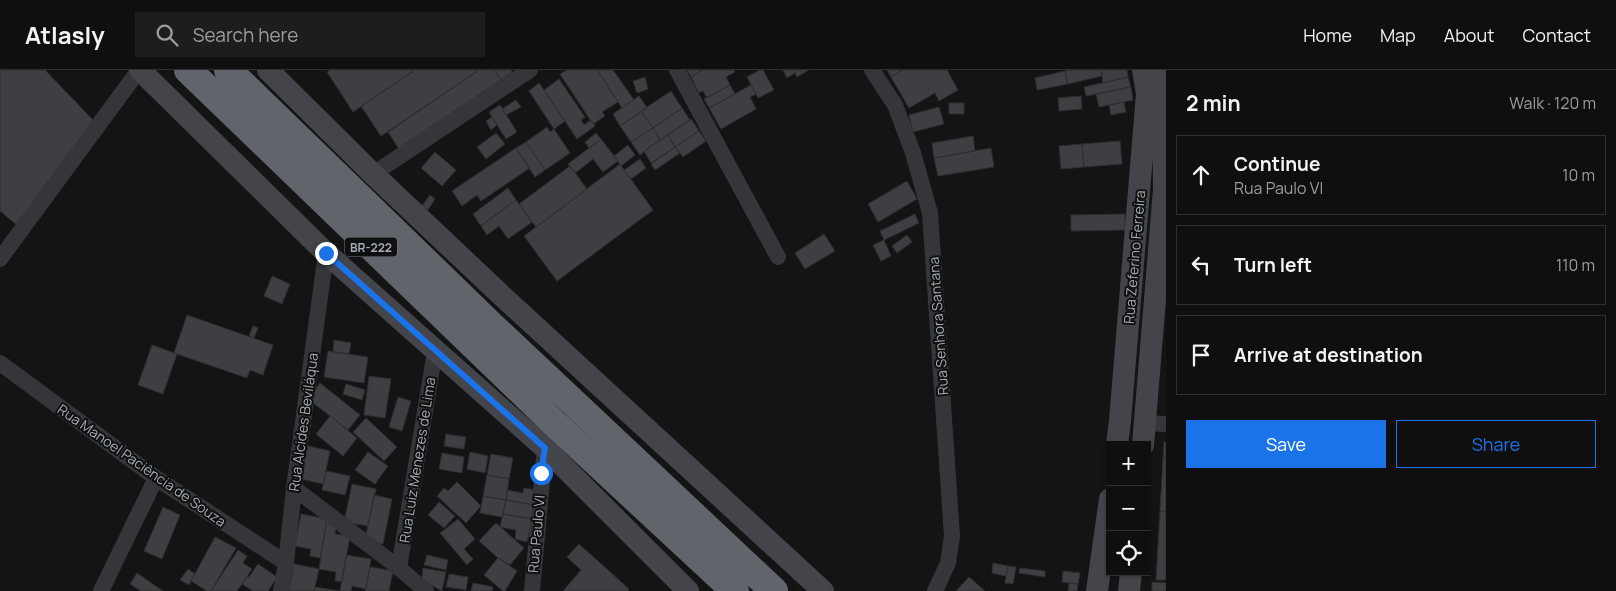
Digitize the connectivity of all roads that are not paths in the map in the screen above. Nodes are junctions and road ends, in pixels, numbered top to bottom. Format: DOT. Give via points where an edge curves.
graph roads {
  1 [pos="140,70"];
  2 [pos="188,70"];
  3 [pos="228,70"];
  4 [pos="268,70"];
  5 [pos="530,70"];
  6 [pos="677,70"];
  7 [pos="872,70"];
  8 [pos="1143,70"];
  9 [pos="1160,70"];
  10 [pos="373,174"];
  11 [pos="1165,190"];
  12 [pos="326,253"];
  13 [pos="778,257"];
  14 [pos="0,259"];
  15 [pos="435,351"];
  16 [pos="0,363"];
  17 [pos="1152,431"];
  18 [pos="549,435"];
  19 [pos="1118,441"];
  20 [pos="156,478"];
  21 [pos="294,488"];
  22 [pos="1106,527"];
  23 [pos="286,563"];
  24 [pos="399,568"];
  25 [pos="1131,576"];
  26 [pos="101,591"];
  27 [pos="281,591"];
  28 [pos="426,591"];
  29 [pos="532,591"];
  30 [pos="688,591"];
  31 [pos="735,591"];
  32 [pos="774,591"];
  33 [pos="823,591"];
  34 [pos="935,591"];
  35 [pos="1097,591"];
  36 [pos="1129,591"];
  1 -- 12 [label="main road"];
  1 -- 14 [label="street"];
  2 -- 18 [label="highway, BR-222"];
  3 -- 32 [label="highway, BR-222" via="492,326"];
  4 -- 10 [label="main road"];
  5 -- 10 [label="street"];
  6 -- 13 [label="street"];
  7 -- 34 [label="street, Rua Senhora Santana" via="896,105 930,213 952,536 948,563"];
  8 -- 19 [label="main road, Rua Zeferino Ferreira" via="1147,94"];
  9 -- 11 [label="main road, Rua Zeferino Ferreira" via="1164,89"];
  10 -- 33 [label="main road"];
  11 -- 17 [label="main road, Rua Zeferino Ferreira"];
  12 -- 15 [label="main road"];
  12 -- 21 [label="street, Rua Alcides Beviláqua"];
  15 -- 18 [label="main road"];
  15 -- 24 [label="street, Rua Luiz Menezes de Lima"];
  16 -- 20 [label="street, Rua Manoel Paciência de Souza"];
  18 -- 29 [label="street, Rua Paulo VI"];
  18 -- 30 [label="main road"];
  18 -- 31 [label="highway, BR-222"];
  20 -- 23 [label="street, Rua Manoel Paciência de Souza"];
  20 -- 26 [label="street"];
  21 -- 23 [label="street, Rua Alcides Beviláqua"];
  21 -- 24 [label="street"];
  22 -- 35 [label="main road"];
  23 -- 27 [label="street, Rua Alcides Beviláqua"];
  24 -- 28 [label="street"];
  25 -- 36 [label="main road"];
}
